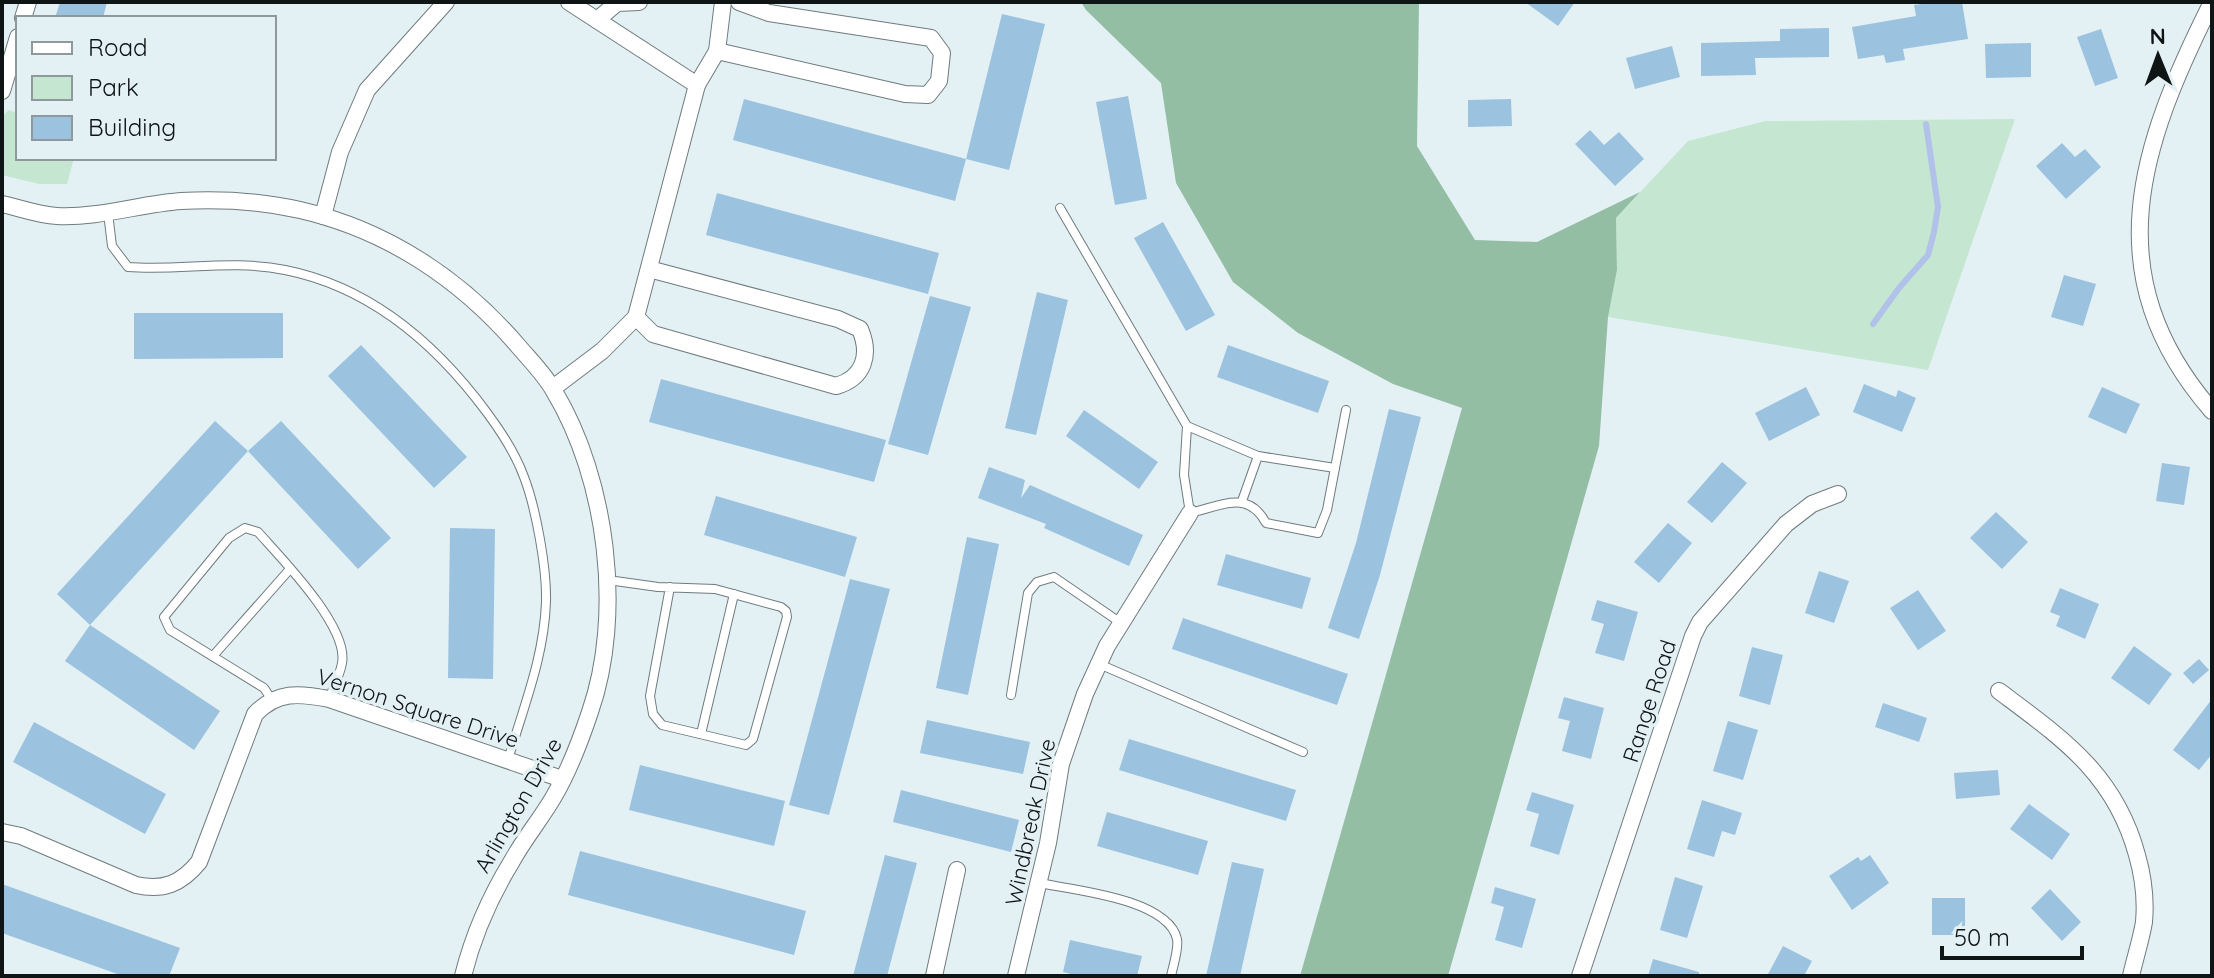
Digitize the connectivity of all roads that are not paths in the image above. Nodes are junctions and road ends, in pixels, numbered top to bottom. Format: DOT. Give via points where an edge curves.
graph roads {
  1 [pos="446,2"];
  2 [pos="569,2"];
  3 [pos="639,2"];
  4 [pos="723,2"];
  5 [pos="739,2"];
  6 [pos="2212,2"];
  7 [pos="597,20"];
  8 [pos="16,44"];
  9 [pos="717,51"];
  10 [pos="697,85"];
  11 [pos="2,91"];
  12 [pos="2,204"];
  13 [pos="1060,208"];
  14 [pos="108,212"];
  15 [pos="323,216"];
  16 [pos="649,269"];
  17 [pos="636,317"];
  18 [pos="553,388"];
  19 [pos="1346,410"];
  20 [pos="2212,411"];
  21 [pos="1187,426"];
  22 [pos="1258,456"];
  23 [pos="1335,468"];
  24 [pos="1838,494"];
  25 [pos="1242,501"];
  26 [pos="1190,513"];
  27 [pos="290,569"];
  28 [pos="608,580"];
  29 [pos="670,587"];
  30 [pos="734,594"];
  31 [pos="1121,624"];
  32 [pos="213,656"];
  33 [pos="1099,664"];
  34 [pos="1999,691"];
  35 [pos="1011,695"];
  36 [pos="329,699"];
  37 [pos="272,700"];
  38 [pos="701,734"];
  39 [pos="1303,752"];
  40 [pos="508,760"];
  41 [pos="562,779"];
  42 [pos="2,832"];
  43 [pos="957,870"];
  44 [pos="1039,883"];
  45 [pos="467,975"];
  46 [pos="934,976"];
  47 [pos="1016,976"];
  48 [pos="1171,976"];
  49 [pos="1580,976"];
  50 [pos="2131,976"];
  1 -- 15 [label="street" via="367,90 340,152"];
  2 -- 7 [label="street"];
  3 -- 7 [label="street" via="617,3"];
  4 -- 9 [label="street"];
  5 -- 9 [label="street" via="769,13 931,38 942,53 939,81 928,95 905,94"];
  6 -- 20 [label="street" via="2152,139 2139,232 2154,315 2170,353"];
  7 -- 10 [label="street"];
  8 -- 11 [label="street"];
  9 -- 10 [label="street"];
  10 -- 16 [label="street"];
  12 -- 14 [label="street, Arlington Drive" via="36,213"];
  13 -- 21 [label="lane"];
  14 -- 15 [label="street, Arlington Drive" via="179,201 235,201"];
  14 -- 40 [label="lane" via="112,246 128,267 240,264 287,270 327,283 397,319 430,345 477,399 525,478 546,600 534,680"];
  15 -- 18 [label="street, Arlington Drive" via="392,243 450,279 500,324"];
  16 -- 17 [label="street"];
  16 -- 17 [label="street" via="860,329 867,345 862,366 851,382 836,386 653,334"];
  17 -- 18 [label="street"];
  18 -- 28 [label="street, Arlington Drive" via="573,424 596,499"];
  19 -- 23 [label="lane"];
  21 -- 22 [label="lane"];
  21 -- 26 [label="lane" via="1184,475"];
  22 -- 23 [label="lane"];
  22 -- 25 [label="lane"];
  23 -- 25 [label="lane" via="1318,533 1266,523 1258,508"];
  24 -- 49 [label="street, Range Road" via="1812,504 1786,524 1700,622"];
  25 -- 26 [label="lane"];
  26 -- 31 [label="street, Windbreak Drive"];
  27 -- 32 [label="lane"];
  27 -- 32 [label="lane" via="258,532 245,528 229,538 164,617 170,630"];
  27 -- 36 [label="lane" via="338,635 343,661"];
  28 -- 29 [label="lane"];
  28 -- 41 [label="street, Arlington Drive" via="607,630 592,708"];
  29 -- 30 [label="lane"];
  29 -- 38 [label="lane" via="650,696 653,714 662,725"];
  30 -- 38 [label="lane"];
  30 -- 38 [label="lane" via="781,607 787,617 753,739 746,745"];
  31 -- 33 [label="street, Windbreak Drive"];
  31 -- 35 [label="lane" via="1054,577 1037,582 1028,593"];
  32 -- 37 [label="lane" via="264,688"];
  33 -- 39 [label="lane"];
  33 -- 44 [label="street, Windbreak Drive" via="1061,764"];
  34 -- 50 [label="street" via="2066,741 2113,794 2122,812 2144,897 2144,922"];
  36 -- 37 [label="street, Vernon Square Drive" via="301,693"];
  36 -- 40 [label="street, Vernon Square Drive"];
  37 -- 42 [label="street" via="255,714 199,862 186,878 154,889 136,885"];
  40 -- 41 [label="street, Vernon Square Drive"];
  41 -- 45 [label="street, Arlington Drive" via="494,893"];
  43 -- 46 [label="street"];
  44 -- 47 [label="street, Windbreak Drive"];
  44 -- 48 [label="lane" via="1122,899 1169,922 1178,941"];
}
